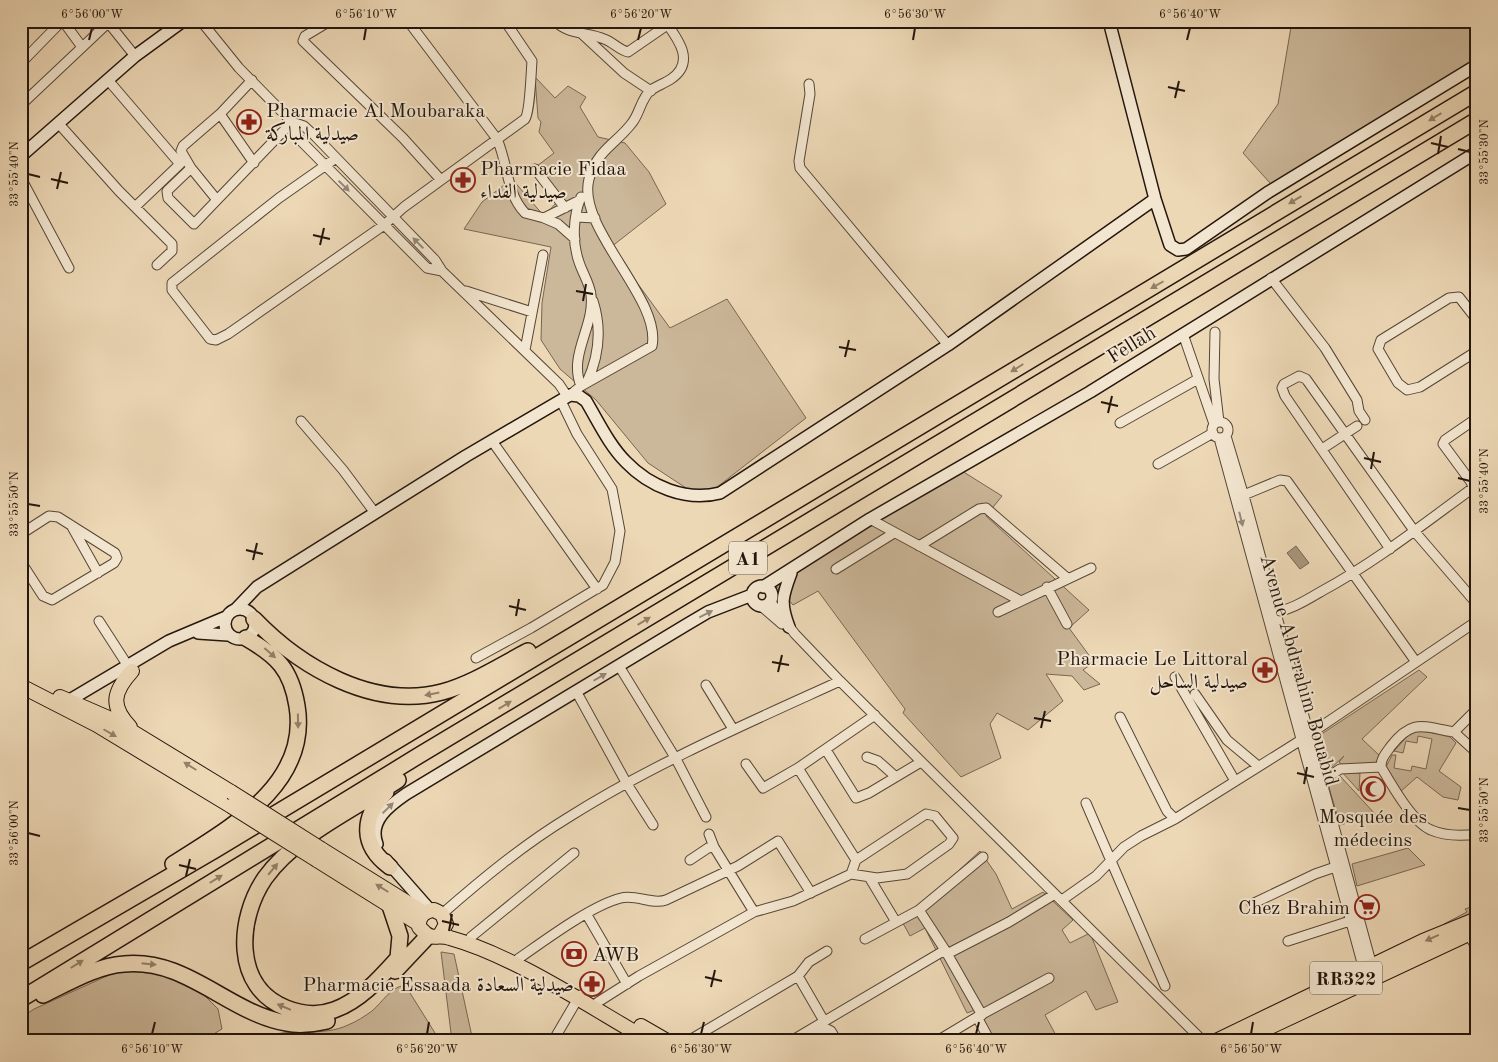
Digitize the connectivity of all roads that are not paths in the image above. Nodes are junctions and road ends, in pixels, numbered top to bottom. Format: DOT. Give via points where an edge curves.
graph roads {
  1 [pos="62,21"];
  2 [pos="183,21"];
  3 [pos="201,21"];
  4 [pos="330,21"];
  5 [pos="408,21"];
  6 [pos="505,21"];
  7 [pos="555,21"];
  8 [pos="568,21"];
  9 [pos="1109,21"];
  10 [pos="109,22"];
  11 [pos="669,23"];
  12 [pos="578,33"];
  13 [pos="82,46"];
  14 [pos="21,47"];
  15 [pos="135,56"];
  16 [pos="24,60"];
  17 [pos="1477,65"];
  18 [pos="108,80"];
  19 [pos="252,80"];
  20 [pos="809,84"];
  21 [pos="651,91"];
  22 [pos="1477,92"];
  23 [pos="21,105"];
  24 [pos="220,114"];
  25 [pos="1477,120"];
  26 [pos="292,122"];
  27 [pos="59,124"];
  28 [pos="497,139"];
  29 [pos="22,152"];
  30 [pos="1477,152"];
  31 [pos="336,158"];
  32 [pos="254,163"];
  33 [pos="323,166"];
  34 [pos="191,168"];
  35 [pos="535,169"];
  36 [pos="21,178"];
  37 [pos="441,180"];
  38 [pos="589,180"];
  39 [pos="1155,199"];
  40 [pos="217,200"];
  41 [pos="580,200"];
  42 [pos="135,207"];
  43 [pos="564,208"];
  44 [pos="392,217"];
  45 [pos="576,217"];
  46 [pos="544,218"];
  47 [pos="595,218"];
  48 [pos="384,225"];
  49 [pos="575,239"];
  50 [pos="543,256"];
  51 [pos="157,265"];
  52 [pos="69,268"];
  53 [pos="442,271"];
  54 [pos="1271,278"];
  55 [pos="464,291"];
  56 [pos="591,294"];
  57 [pos="532,312"];
  58 [pos="1477,320"];
  59 [pos="1215,332"];
  60 [pos="1183,334"];
  61 [pos="948,345"];
  62 [pos="525,350"];
  63 [pos="1477,351"];
  64 [pos="1198,379"];
  65 [pos="584,384"];
  66 [pos="566,397"];
  67 [pos="1477,418"];
  68 [pos="301,421"];
  69 [pos="1120,423"];
  70 [pos="1218,430"];
  71 [pos="1344,435"];
  72 [pos="492,441"];
  73 [pos="1322,449"];
  74 [pos="1158,464"];
  75 [pos="1475,487"];
  76 [pos="1240,496"];
  77 [pos="1477,498"];
  78 [pos="375,513"];
  79 [pos="870,519"];
  80 [pos="69,523"];
  81 [pos="1416,532"];
  82 [pos="894,533"];
  83 [pos="21,534"];
  84 [pos="919,546"];
  85 [pos="1390,549"];
  86 [pos="21,562"];
  87 [pos="801,563"];
  88 [pos="1091,568"];
  89 [pos="836,569"];
  90 [pos="98,573"];
  91 [pos="791,573"];
  92 [pos="1354,574"];
  93 [pos="1067,578"];
  94 [pos="268,580"];
  95 [pos="1047,586"];
  96 [pos="597,589"];
  97 [pos="641,593"];
  98 [pos="766,596"];
  99 [pos="1019,600"];
  100 [pos="1477,604"];
  101 [pos="236,609"];
  102 [pos="998,612"];
  103 [pos="1271,613"];
  104 [pos="226,617"];
  105 [pos="253,617"];
  106 [pos="99,621"];
  107 [pos="1477,621"];
  108 [pos="1067,624"];
  109 [pos="792,630"];
  110 [pos="228,635"];
  111 [pos="246,638"];
  112 [pos="476,658"];
  113 [pos="1416,662"];
  114 [pos="619,666"];
  115 [pos="130,668"];
  116 [pos="21,677"];
  117 [pos="1176,677"];
  118 [pos="840,681"];
  119 [pos="706,685"];
  120 [pos="21,686"];
  121 [pos="576,691"];
  122 [pos="1196,694"];
  123 [pos="68,705"];
  124 [pos="1477,709"];
  125 [pos="875,715"];
  126 [pos="1120,717"];
  127 [pos="482,719"];
  128 [pos="733,729"];
  129 [pos="1454,732"];
  130 [pos="136,733"];
  131 [pos="1304,737"];
  132 [pos="826,750"];
  133 [pos="1477,752"];
  134 [pos="867,758"];
  135 [pos="676,759"];
  136 [pos="921,762"];
  137 [pos="746,764"];
  138 [pos="1258,766"];
  139 [pos="1381,767"];
  140 [pos="798,768"];
  141 [pos="896,777"];
  142 [pos="401,778"];
  143 [pos="1322,780"];
  144 [pos="1235,781"];
  145 [pos="627,784"];
  146 [pos="1314,786"];
  147 [pos="231,799"];
  148 [pos="1086,803"];
  149 [pos="706,817"];
  150 [pos="1175,819"];
  151 [pos="654,825"];
  152 [pos="709,834"];
  153 [pos="1477,834"];
  154 [pos="714,847"];
  155 [pos="574,854"];
  156 [pos="319,855"];
  157 [pos="983,857"];
  158 [pos="690,860"];
  159 [pos="856,860"];
  160 [pos="1110,862"];
  161 [pos="1340,866"];
  162 [pos="390,867"];
  163 [pos="728,869"];
  164 [pos="851,874"];
  165 [pos="873,877"];
  166 [pos="812,893"];
  167 [pos="1058,897"];
  168 [pos="1252,904"];
  169 [pos="390,906"];
  170 [pos="919,910"];
  171 [pos="754,912"];
  172 [pos="587,915"];
  173 [pos="1477,919"];
  174 [pos="1355,920"];
  175 [pos="896,922"];
  176 [pos="431,923"];
  177 [pos="1472,931"];
  178 [pos="471,937"];
  179 [pos="865,940"];
  180 [pos="1288,941"];
  181 [pos="1477,949"];
  182 [pos="827,951"];
  183 [pos="946,952"];
  184 [pos="398,958"];
  185 [pos="518,959"];
  186 [pos="21,961"];
  187 [pos="1368,968"];
  188 [pos="798,976"];
  189 [pos="1049,978"];
  190 [pos="626,984"];
  191 [pos="1165,986"];
  192 [pos="579,996"];
  193 [pos="21,999"];
  194 [pos="21,1005"];
  195 [pos="595,1005"];
  196 [pos="980,1016"];
  197 [pos="824,1021"];
  198 [pos="553,1041"];
  199 [pos="650,1041"];
  200 [pos="667,1041"];
  201 [pos="688,1041"];
  202 [pos="791,1041"];
  203 [pos="802,1041"];
  204 [pos="837,1041"];
  205 [pos="937,1041"];
  206 [pos="990,1041"];
  207 [pos="1203,1041"];
  208 [pos="1216,1041"];
  209 [pos="1240,1041"];
  1 -- 13 [label="street"];
  1 -- 16 [label="street"];
  2 -- 15 [label="street"];
  3 -- 19 [label="street"];
  4 -- 37 [label="street" via="305,36 303,41 403,138"];
  5 -- 28 [label="street"];
  6 -- 28 [label="street" via="531,58 530,109 525,119"];
  7 -- 12 [label="street" via="563,28"];
  8 -- 12 [label="street"];
  9 -- 39 [label="street"];
  10 -- 13 [label="street"];
  10 -- 15 [label="street"];
  11 -- 12 [label="street" via="628,52 606,39"];
  11 -- 21 [label="street" via="685,60 672,78"];
  12 -- 21 [label="street" via="624,73"];
  13 -- 23 [label="street"];
  14 -- 16 [label="street"];
  15 -- 18 [label="street"];
  17 -- 39 [label="street" via="1267,193 1184,250 1175,250 1170,245"];
  18 -- 27 [label="street"];
  18 -- 42 [label="street" via="180,162 178,168"];
  19 -- 24 [label="street"];
  19 -- 26 [label="street"];
  20 -- 61 [label="street" via="800,168"];
  21 -- 38 [label="street" via="634,122 601,154"];
  22 -- 97 [label="highway, A1, one-way"];
  24 -- 32 [label="street"];
  24 -- 34 [label="street" via="182,147 181,153"];
  127 -- 25 [label="highway, A1, one-way"];
  26 -- 31 [label="street" via="304,126"];
  26 -- 32 [label="street"];
  26 -- 33 [label="street" via="294,133"];
  27 -- 29 [label="street"];
  27 -- 42 [label="street"];
  28 -- 37 [label="street"];
  28 -- 46 [label="street" via="507,176 521,209 531,216"];
  30 -- 54 [label="street, Fellah"];
  31 -- 33 [label="street"];
  31 -- 44 [label="street"];
  32 -- 40 [label="street"];
  33 -- 48 [label="street, one-way"];
  33 -- 48 [label="street" via="172,283 172,290 210,339 216,340 228,334"];
  34 -- 40 [label="street"];
  34 -- 40 [label="street" via="167,191 168,198 194,224"];
  35 -- 43 [label="street"];
  36 -- 52 [label="street"];
  37 -- 44 [label="street"];
  38 -- 41 [label="street"];
  38 -- 47 [label="street" via="588,197"];
  39 -- 61 [label="street"];
  41 -- 43 [label="street"];
  41 -- 45 [label="street"];
  42 -- 51 [label="street" via="172,244 172,251"];
  43 -- 46 [label="street"];
  44 -- 48 [label="street"];
  53 -- 44 [label="street, one-way"];
  45 -- 47 [label="street"];
  45 -- 49 [label="street"];
  46 -- 49 [label="street" via="558,224"];
  47 -- 65 [label="street" via="648,315 654,336 652,346"];
  48 -- 53 [label="street" via="427,268"];
  49 -- 56 [label="street" via="578,260"];
  50 -- 57 [label="street"];
  53 -- 55 [label="street"];
  54 -- 60 [label="street, Fellah"];
  54 -- 71 [label="street" via="1325,348 1357,400 1361,423"];
  55 -- 57 [label="street"];
  55 -- 62 [label="street"];
  56 -- 65 [label="street" via="577,364"];
  56 -- 65 [label="street" via="598,322 598,350"];
  57 -- 62 [label="street"];
  58 -- 63 [label="street" via="1459,297 1449,298 1382,340 1378,349 1398,383 1407,390 1420,387"];
  59 -- 70 [label="street, Avenue Abdrrahim Bouabid"];
  60 -- 64 [label="street"];
  60 -- 79 [label="street, Fellah" via="1016,436"];
  61 -- 66 [label="street" via="731,488 713,495 683,494 658,486 642,476 618,453 586,401 579,396"];
  62 -- 66 [label="street" via="559,384"];
  64 -- 69 [label="street"];
  64 -- 70 [label="street"];
  65 -- 66 [label="street"];
  66 -- 72 [label="street"];
  66 -- 96 [label="street" via="578,434 609,482 618,512 618,554 607,580"];
  67 -- 75 [label="street" via="1443,444"];
  68 -- 78 [label="street"];
  70 -- 74 [label="street"];
  70 -- 76 [label="street, Avenue Abdrrahim Bouabid"];
  71 -- 73 [label="street"];
  71 -- 73 [label="street" via="1304,377 1288,381 1282,386 1283,393"];
  71 -- 81 [label="street"];
  72 -- 78 [label="street"];
  72 -- 96 [label="street"];
  73 -- 85 [label="street"];
  75 -- 77 [label="street"];
  75 -- 81 [label="street"];
  76 -- 92 [label="street" via="1280,480 1287,481"];
  76 -- 103 [label="street, Avenue Abdrrahim Bouabid"];
  78 -- 94 [label="street"];
  79 -- 82 [label="street"];
  79 -- 87 [label="street, Fellah"];
  80 -- 83 [label="street" via="49,516"];
  80 -- 90 [label="street"];
  80 -- 90 [label="street" via="117,555 114,563"];
  81 -- 85 [label="street"];
  81 -- 100 [label="street"];
  82 -- 84 [label="street"];
  82 -- 89 [label="street"];
  84 -- 93 [label="street" via="986,508"];
  84 -- 99 [label="street"];
  85 -- 92 [label="street"];
  86 -- 90 [label="street" via="43,596 50,600"];
  87 -- 91 [label="street, Fellah"];
  87 -- 98 [label="street, Fellah"];
  88 -- 93 [label="street"];
  91 -- 98 [label="street, Fellah"];
  91 -- 109 [label="street" via="782,600 783,611"];
  92 -- 103 [label="street" via="1296,606"];
  92 -- 113 [label="street"];
  93 -- 95 [label="street"];
  94 -- 101 [label="street"];
  94 -- 105 [label="street" via="258,594"];
  95 -- 99 [label="street"];
  95 -- 108 [label="street"];
  96 -- 112 [label="street"];
  97 -- 105 [label="highway, one-way" via="454,688 421,696 373,692 311,666 280,645"];
  97 -- 186 [label="highway, A1" via="215,850"];
  98 -- 109 [label="street"];
  114 -- 98 [label="street, Fellah, one-way" via="708,612 752,595 756,589"];
  99 -- 102 [label="street"];
  101 -- 104 [label="street"];
  101 -- 105 [label="street" via="246,610"];
  103 -- 131 [label="street, Avenue Abdrrahim Bouabid"];
  104 -- 110 [label="street" via="224,626"];
  104 -- 115 [label="street" via="169,641"];
  105 -- 111 [label="street" via="253,632"];
  106 -- 115 [label="street"];
  107 -- 113 [label="street"];
  109 -- 118 [label="street"];
  110 -- 111 [label="street" via="237,640"];
  110 -- 115 [label="street" via="201,632 186,637"];
  111 -- 186 [label="highway, one-way" via="264,647 276,659 287,674 296,701 296,745 280,779 256,806 236,822"];
  113 -- 131 [label="street"];
  121 -- 114 [label="street, Fellah, one-way"];
  114 -- 135 [label="street"];
  115 -- 123 [label="street"];
  115 -- 130 [label="main road" via="118,688 116,702 121,717"];
  116 -- 123 [label="main road"];
  117 -- 144 [label="street"];
  118 -- 125 [label="street"];
  118 -- 128 [label="street"];
  119 -- 128 [label="street"];
  120 -- 123 [label="main road"];
  121 -- 145 [label="street"];
  162 -- 121 [label="street, Fellah, one-way" via="375,839 380,816 390,805"];
  122 -- 138 [label="street" via="1227,740"];
  123 -- 130 [label="main road"];
  123 -- 147 [label="main road, one-way" via="114,735"];
  124 -- 129 [label="street"];
  125 -- 132 [label="street"];
  125 -- 136 [label="street"];
  126 -- 150 [label="street" via="1167,811"];
  127 -- 142 [label="highway" via="459,742"];
  193 -- 127 [label="highway, A1, one-way"];
  128 -- 135 [label="street"];
  129 -- 133 [label="street"];
  129 -- 139 [label="street" via="1412,726 1395,741"];
  147 -- 130 [label="main road, one-way"];
  131 -- 138 [label="street"];
  131 -- 143 [label="street, Avenue Abdrrahim Bouabid"];
  131 -- 146 [label="street, Avenue Abdrrahim Bouabid"];
  132 -- 140 [label="street"];
  132 -- 141 [label="street" via="856,798"];
  134 -- 141 [label="street" via="878,761"];
  135 -- 145 [label="street"];
  135 -- 149 [label="street"];
  136 -- 141 [label="street"];
  136 -- 167 [label="street"];
  137 -- 140 [label="street" via="762,788"];
  138 -- 144 [label="street"];
  139 -- 143 [label="street" via="1340,769"];
  139 -- 153 [label="street" via="1407,806 1427,828 1457,835"];
  140 -- 159 [label="street"];
  142 -- 162 [label="highway" via="377,802 368,823 368,837 373,849"];
  184 -- 142 [label="highway, one-way" via="366,991 334,1010 312,1014 282,1007 263,994 248,968 244,951 245,930 253,900 273,868 289,852"];
  143 -- 146 [label="street"];
  143 -- 161 [label="street, Avenue Abdrrahim Bouabid"];
  144 -- 150 [label="street"];
  145 -- 151 [label="street"];
  145 -- 176 [label="street" via="569,817 506,860"];
  146 -- 161 [label="street, Avenue Abdrrahim Bouabid"];
  147 -- 156 [label="main road, bridge"];
  148 -- 160 [label="street"];
  150 -- 160 [label="street" via="1124,847"];
  152 -- 154 [label="street"];
  154 -- 158 [label="street"];
  154 -- 163 [label="street"];
  155 -- 178 [label="street"];
  156 -- 169 [label="main road"];
  176 -- 156 [label="main road, one-way"];
  157 -- 170 [label="street"];
  159 -- 164 [label="street"];
  159 -- 165 [label="street" via="928,813 935,816 953,838 950,844 911,872 901,876"];
  160 -- 167 [label="street" via="1088,883"];
  160 -- 191 [label="street"];
  161 -- 168 [label="street" via="1314,874"];
  161 -- 174 [label="street, Avenue Abdrrahim Bouabid"];
  162 -- 176 [label="street, Fellah"];
  163 -- 166 [label="street" via="778,841"];
  163 -- 171 [label="street"];
  163 -- 172 [label="street" via="662,902 631,896 620,898"];
  164 -- 165 [label="street"];
  164 -- 166 [label="street"];
  165 -- 175 [label="street"];
  166 -- 171 [label="street"];
  167 -- 183 [label="street"];
  167 -- 207 [label="street"];
  169 -- 176 [label="main road"];
  169 -- 184 [label="highway" via="400,936"];
  170 -- 175 [label="street"];
  170 -- 183 [label="street"];
  171 -- 190 [label="street"];
  172 -- 185 [label="street"];
  172 -- 190 [label="street"];
  173 -- 187 [label="main road, RR322, one-way"];
  174 -- 180 [label="street"];
  174 -- 187 [label="street, Avenue Abdrrahim Bouabid"];
  175 -- 179 [label="street"];
  176 -- 178 [label="main road"];
  176 -- 184 [label="highway"];
  176 -- 192 [label="main road"];
  194 -- 176 [label="highway, one-way" via="101,969 141,963 158,964 184,974 267,1018 287,1023 326,1022 361,1005"];
  177 -- 181 [label="street"];
  177 -- 209 [label="main road, RR322"];
  178 -- 185 [label="main road"];
  182 -- 188 [label="street" via="804,967"];
  183 -- 196 [label="street"];
  183 -- 197 [label="street"];
  185 -- 192 [label="main road"];
  187 -- 208 [label="main road, RR322"];
  188 -- 197 [label="street"];
  188 -- 201 [label="street"];
  189 -- 196 [label="street"];
  190 -- 195 [label="street"];
  192 -- 195 [label="main road"];
  192 -- 198 [label="street"];
  195 -- 199 [label="main road"];
  195 -- 200 [label="main road"];
  196 -- 205 [label="street"];
  196 -- 206 [label="street"];
  197 -- 202 [label="street"];
  203 -- 204 [label="street" via="826,1029"];
}
